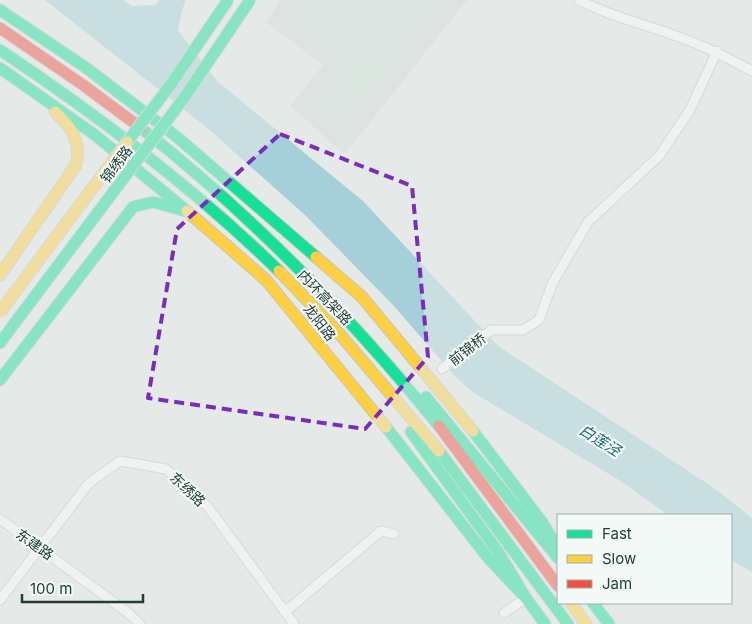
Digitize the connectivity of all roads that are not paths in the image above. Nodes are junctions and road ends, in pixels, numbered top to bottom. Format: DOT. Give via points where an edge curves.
graph roads {
  1 [pos="228,0"];
  2 [pos="250,0"];
  3 [pos="579,0"];
  4 [pos="0,10"];
  5 [pos="0,28"];
  6 [pos="0,50"];
  7 [pos="717,52"];
  8 [pos="0,68"];
  9 [pos="752,71"];
  10 [pos="195,215"];
  11 [pos="0,275"];
  12 [pos="341,311"];
  13 [pos="0,312"];
  14 [pos="330,322"];
  15 [pos="0,343"];
  16 [pos="442,369"];
  17 [pos="0,380"];
  18 [pos="0,519"];
  19 [pos="394,534"];
  20 [pos="39,546"];
  21 [pos="557,546"];
  22 [pos="557,557"];
  23 [pos="557,584"];
  24 [pos="526,598"];
  25 [pos="0,600"];
  26 [pos="571,604"];
  27 [pos="594,604"];
  28 [pos="285,612"];
  29 [pos="504,613"];
  30 [pos="140,624"];
  31 [pos="294,624"];
  32 [pos="545,624"];
  33 [pos="568,624"];
  34 [pos="586,624"];
  35 [pos="609,624"];
  1 -- 13 [label="main road, 锦绣路, bridge" via="169,87"];
  2 -- 15 [label="main road, 锦绣路, bridge" via="184,98"];
  3 -- 7 [label="street" via="604,13"];
  4 -- 21 [label="main road" via="85,67 177,137 354,290 448,399"];
  5 -- 12 [label="main road, 内环高架路" via="76,79 174,155 254,224"];
  6 -- 14 [label="main road, 内环高架路" via="104,122 204,204"];
  7 -- 9 [label="street"];
  7 -- 16 [label="street, 前锦桥" via="690,110 659,156 588,222 552,284 539,320 523,330 491,330"];
  8 -- 10 [label="main road, 龙阳路" via="95,135"];
  8 -- 11 [label="main road" via="70,126 80,153 72,174"];
  10 -- 17 [label="main road" via="158,201 133,207"];
  10 -- 24 [label="main road, 龙阳路" via="276,290 489,559"];
  12 -- 22 [label="main road" via="431,402"];
  12 -- 23 [label="main road, 内环高架路" via="446,438"];
  14 -- 24 [label="main road" via="499,553"];
  14 -- 33 [label="main road, 内环高架路" via="423,431"];
  18 -- 20 [label="street, 东建路"];
  19 -- 28 [label="street" via="381,531"];
  20 -- 25 [label="street, 东绣路"];
  20 -- 28 [label="street, 东绣路" via="89,483 120,461 166,469 208,507"];
  20 -- 30 [label="street, 东建路"];
  24 -- 29 [label="street"];
  24 -- 32 [label="main road, 龙阳路"];
  26 -- 34 [label="main road"];
  27 -- 35 [label="main road"];
  28 -- 31 [label="street, 东绣路"];
}
